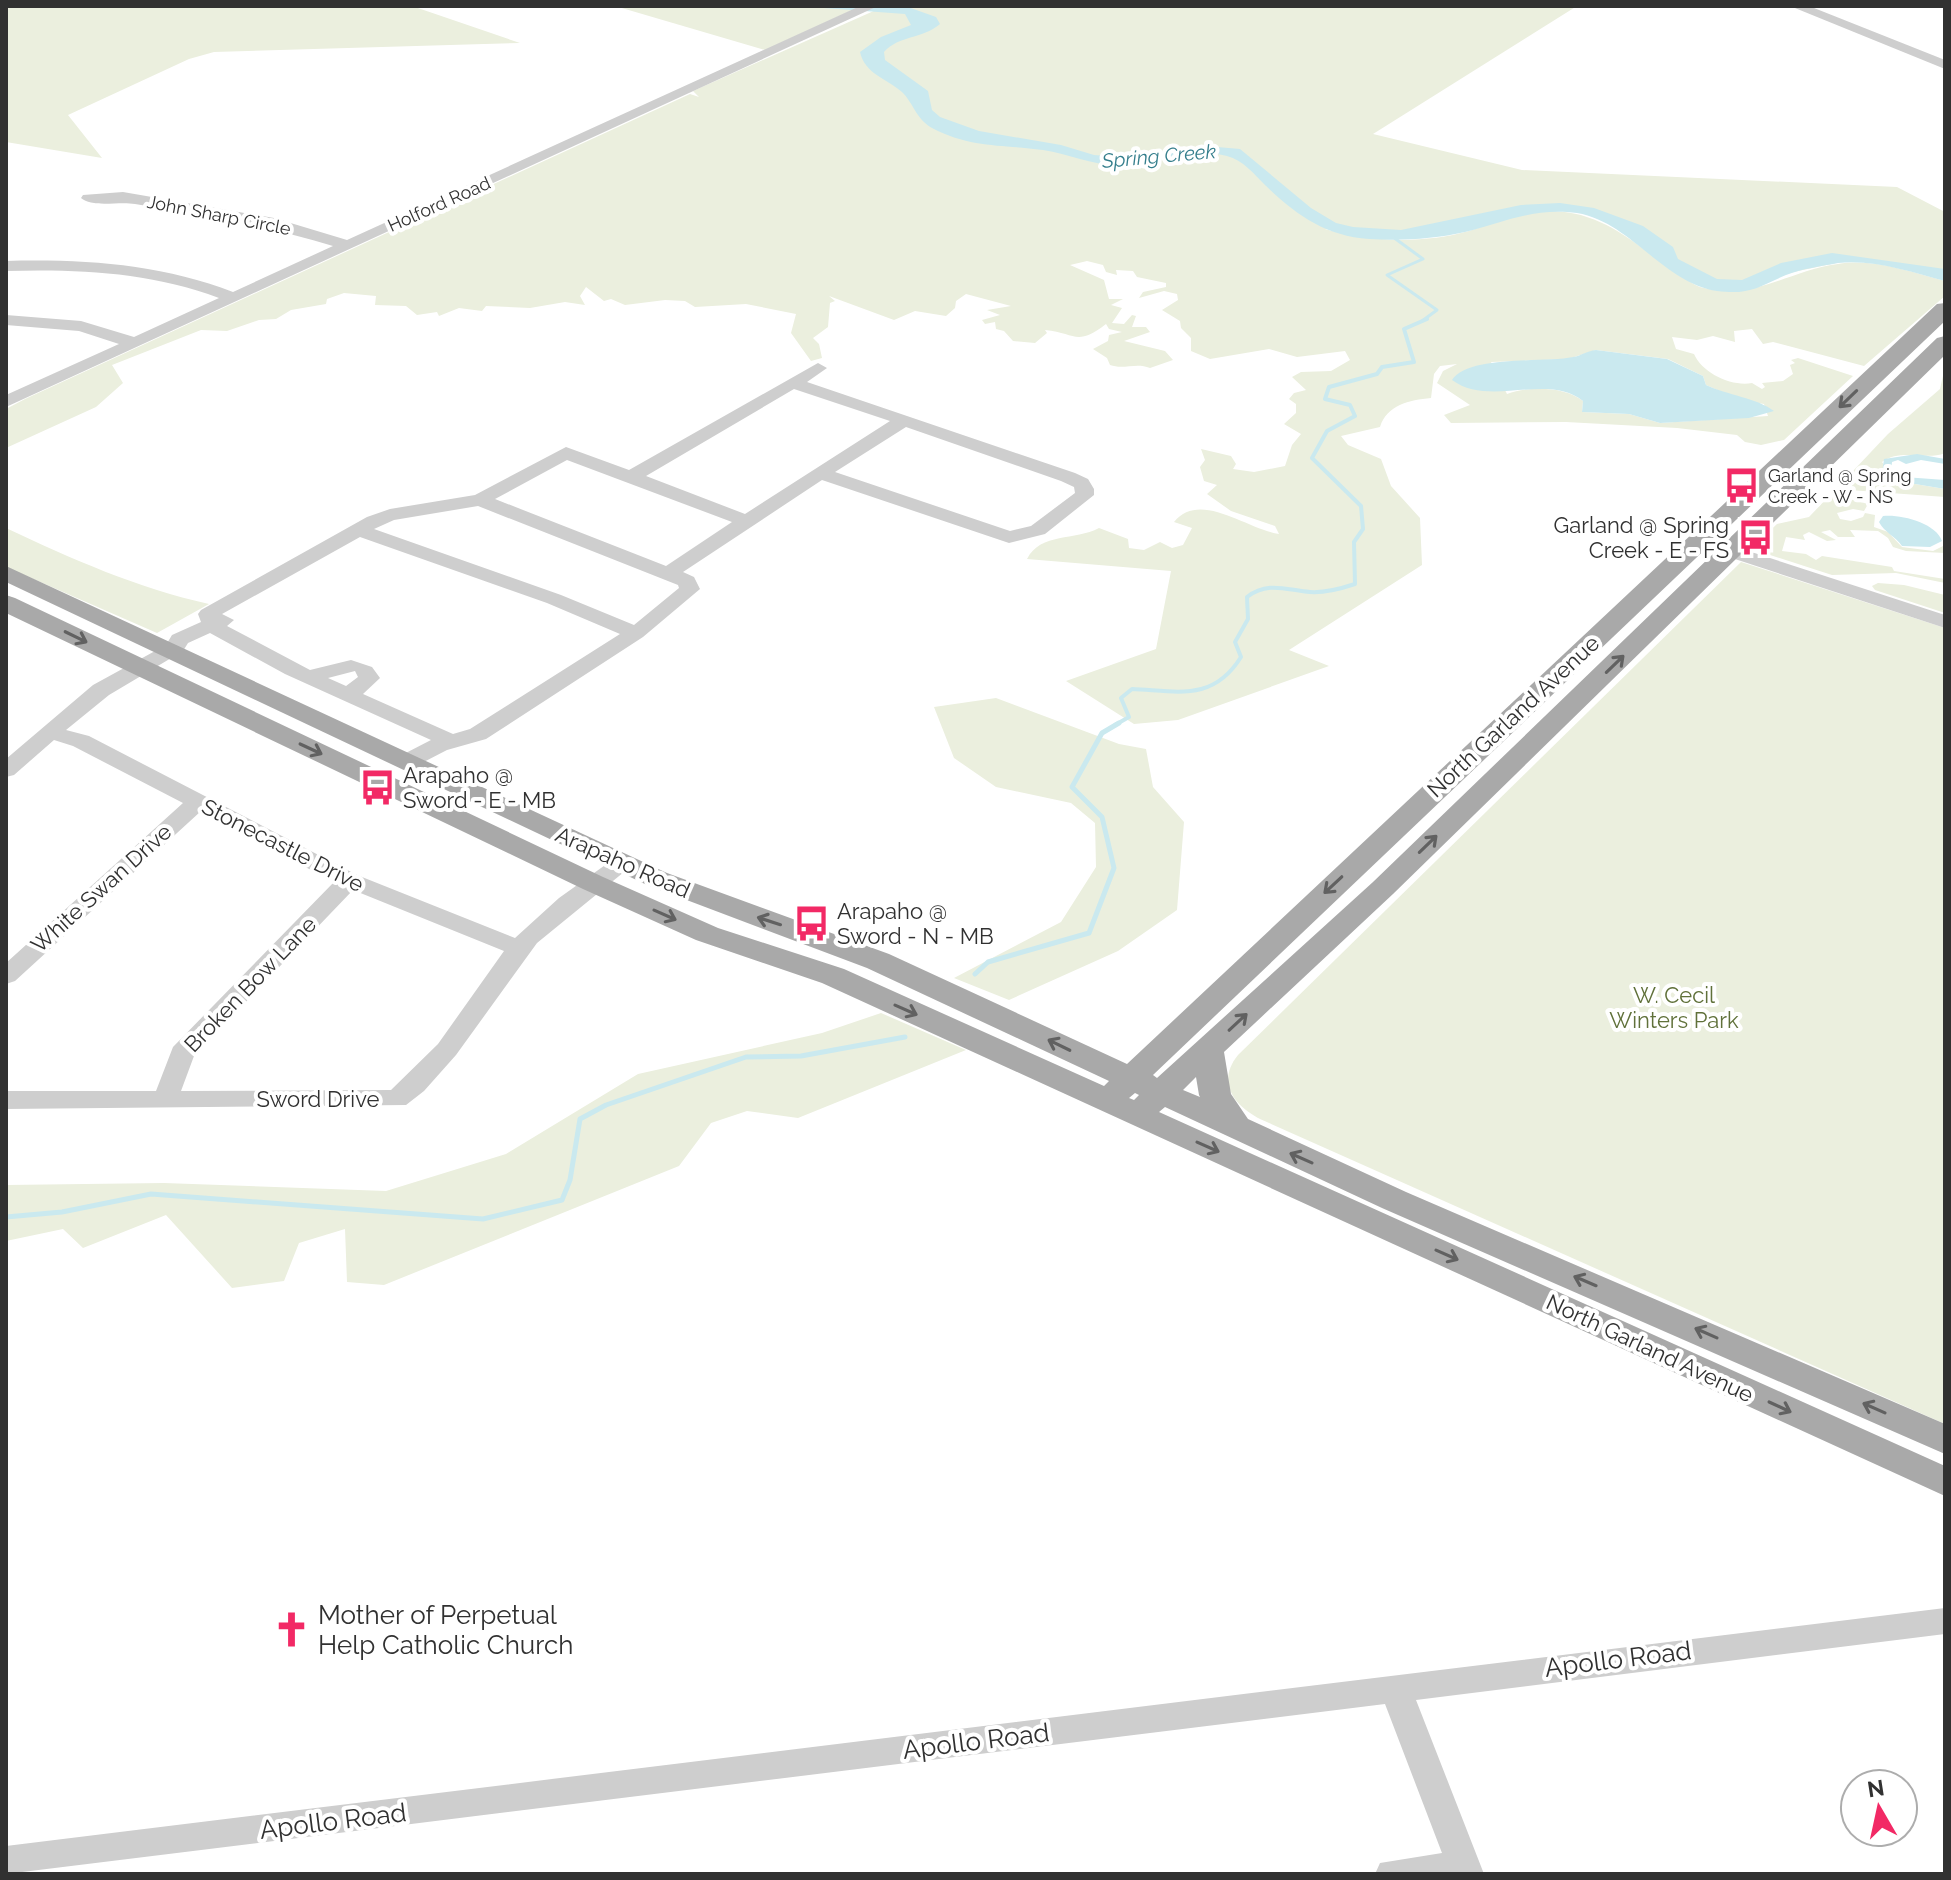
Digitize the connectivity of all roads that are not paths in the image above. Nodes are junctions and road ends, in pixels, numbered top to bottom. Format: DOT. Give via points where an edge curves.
graph roads {
  1 [pos="871,6"];
  2 [pos="1797,6"];
  3 [pos="1820,6"];
  4 [pos="1943,60"];
  5 [pos="89,198"];
  6 [pos="347,245"];
  7 [pos="6,266"];
  8 [pos="233,298"];
  9 [pos="1945,309"];
  10 [pos="6,320"];
  11 [pos="135,343"];
  12 [pos="1940,348"];
  13 [pos="818,368"];
  14 [pos="792,383"];
  15 [pos="6,385"];
  16 [pos="28,392"];
  17 [pos="6,402"];
  18 [pos="904,420"];
  19 [pos="820,473"];
  20 [pos="631,477"];
  21 [pos="480,500"];
  22 [pos="747,521"];
  23 [pos="365,532"];
  24 [pos="1699,541"];
  25 [pos="1730,553"];
  26 [pos="670,572"];
  27 [pos="6,573"];
  28 [pos="6,603"];
  29 [pos="1945,622"];
  30 [pos="636,633"];
  31 [pos="168,651"];
  32 [pos="138,667"];
  33 [pos="309,677"];
  34 [pos="348,695"];
  35 [pos="52,733"];
  36 [pos="453,742"];
  37 [pos="408,761"];
  38 [pos="6,770"];
  39 [pos="197,802"];
  40 [pos="623,863"];
  41 [pos="349,880"];
  42 [pos="593,883"];
  43 [pos="518,948"];
  44 [pos="6,976"];
  45 [pos="1208,1050"];
  46 [pos="1118,1090"];
  47 [pos="166,1098"];
  48 [pos="6,1100"];
  49 [pos="1148,1104"];
  50 [pos="1238,1129"];
  51 [pos="1385,1211"];
  52 [pos="1653,1310"];
  53 [pos="1633,1340"];
  54 [pos="1945,1440"];
  55 [pos="1945,1482"];
  56 [pos="1945,1621"];
  57 [pos="1395,1687"];
  58 [pos="27,1864"];
  59 [pos="1465,1869"];
  60 [pos="1392,1874"];
  1 -- 6 [label="street, Holford Road"];
  2 -- 4 [label="street"];
  3 -- 4 [label="street"];
  5 -- 6 [label="street, John Sharp Circle" via="123,197 260,220"];
  6 -- 8 [label="street, Holford Road"];
  7 -- 8 [label="street" via="139,272"];
  8 -- 11 [label="street, Holford Road"];
  9 -- 24 [label="main road, North Garland Avenue, one-way"];
  10 -- 11 [label="street" via="81,326"];
  11 -- 16 [label="street, Holford Road"];
  12 -- 25 [label="main road, North Garland Avenue"];
  13 -- 14 [label="street"];
  14 -- 18 [label="street"];
  14 -- 20 [label="street"];
  15 -- 16 [label="street"];
  16 -- 17 [label="street, Holford Road"];
  18 -- 19 [label="street"];
  18 -- 19 [label="street" via="1068,477 1081,483 1084,495 1038,530 1009,537"];
  19 -- 22 [label="street"];
  20 -- 21 [label="street" via="566,453"];
  20 -- 22 [label="street"];
  21 -- 23 [label="street" via="410,512"];
  21 -- 26 [label="street"];
  22 -- 26 [label="street"];
  23 -- 30 [label="street"];
  23 -- 33 [label="street" via="209,628"];
  24 -- 25 [label="street"];
  24 -- 46 [label="main road, North Garland Avenue, one-way"];
  25 -- 29 [label="street"];
  45 -- 25 [label="main road, North Garland Avenue, one-way"];
  26 -- 30 [label="street" via="687,581 690,589"];
  27 -- 31 [label="main road, Arapaho Road"];
  28 -- 32 [label="main road, Arapaho Road, one-way"];
  30 -- 36 [label="street" via="478,734"];
  31 -- 32 [label="street"];
  31 -- 37 [label="main road, Arapaho Road"];
  32 -- 35 [label="street" via="101,690"];
  32 -- 42 [label="main road, Arapaho Road, one-way"];
  33 -- 34 [label="street"];
  33 -- 34 [label="street" via="358,668 369,678"];
  34 -- 36 [label="street"];
  35 -- 38 [label="street"];
  35 -- 39 [label="street, Stonecastle Drive" via="81,741"];
  36 -- 37 [label="street"];
  37 -- 40 [label="main road, Arapaho Road"];
  39 -- 41 [label="street, Stonecastle Drive"];
  39 -- 44 [label="street, White Swan Drive"];
  40 -- 42 [label="street, Sword Drive"];
  46 -- 40 [label="main road, Arapaho Road, one-way" via="878,961 731,909"];
  41 -- 43 [label="street, Stonecastle Drive"];
  41 -- 47 [label="street, Broken Bow Lane" via="182,1053"];
  42 -- 43 [label="street, Sword Drive"];
  42 -- 46 [label="main road, Arapaho Road, one-way" via="707,934 833,976"];
  43 -- 47 [label="street, Sword Drive" via="446,1048 397,1099"];
  45 -- 49 [label="main road, North Garland Avenue"];
  45 -- 50 [label="main road" via="1215,1095"];
  46 -- 49 [label="main road, North Garland Avenue"];
  47 -- 48 [label="street, Sword Drive"];
  49 -- 50 [label="main road, North Garland Avenue"];
  49 -- 51 [label="main road, North Garland Avenue, one-way"];
  51 -- 50 [label="main road, North Garland Avenue, one-way"];
  52 -- 51 [label="main road, North Garland Avenue, one-way"];
  51 -- 53 [label="main road, North Garland Avenue, one-way"];
  52 -- 53 [label="main road"];
  54 -- 52 [label="main road, North Garland Avenue, one-way"];
  53 -- 55 [label="main road, North Garland Avenue, one-way"];
  56 -- 57 [label="street, Apollo Road"];
  57 -- 58 [label="street, Apollo Road"];
  57 -- 59 [label="street"];
  59 -- 60 [label="street"];
}
